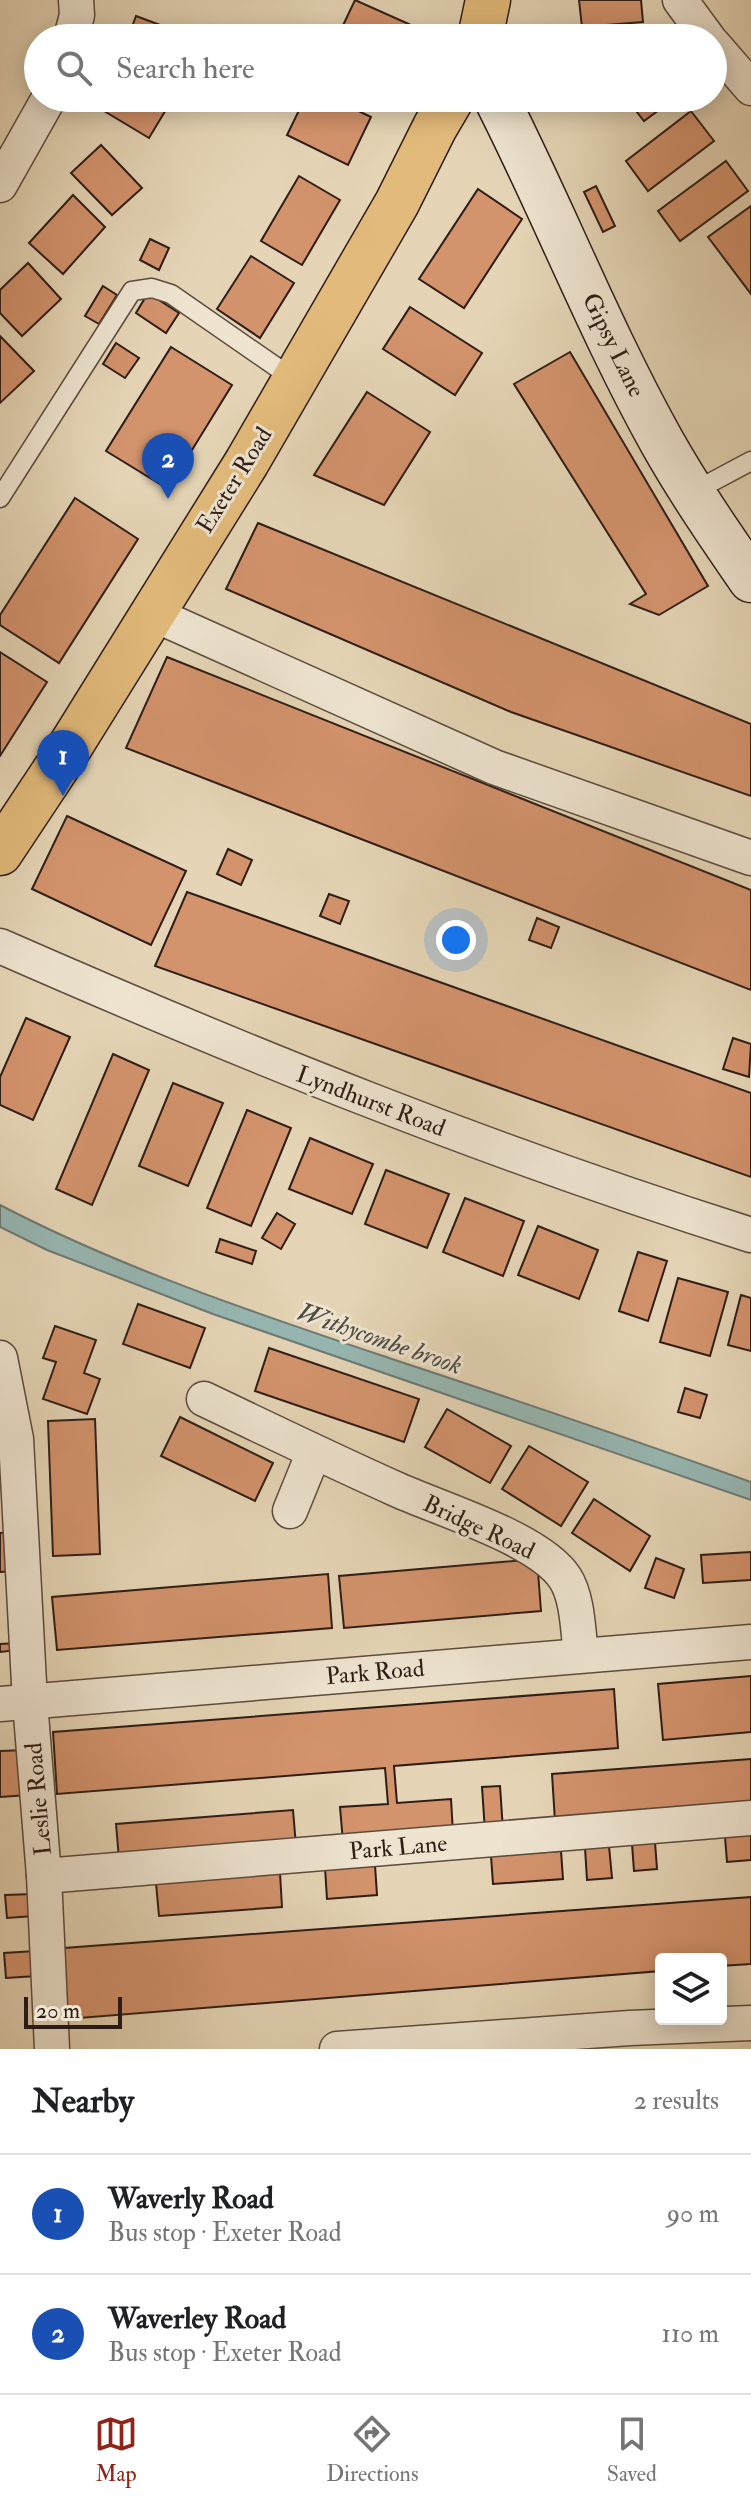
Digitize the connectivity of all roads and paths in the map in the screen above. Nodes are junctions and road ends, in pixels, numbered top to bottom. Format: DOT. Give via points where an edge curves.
graph roads {
  1 [pos="76,0"];
  2 [pos="488,0"];
  3 [pos="680,0"];
  4 [pos="75,24"];
  5 [pos="483,24"];
  6 [pos="698,24"];
  7 [pos="727,60"];
  8 [pos="751,88"];
  9 [pos="41,112"];
  10 [pos="444,112"];
  11 [pos="503,112"];
  12 [pos="0,185"];
  13 [pos="295,380"];
  14 [pos="751,461"];
  15 [pos="691,493"];
  16 [pos="0,498"];
  17 [pos="751,580"];
  18 [pos="151,613"];
  19 [pos="7,829"];
  20 [pos="751,858"];
  21 [pos="0,946"];
  22 [pos="751,1235"];
  23 [pos="0,1358"];
  24 [pos="204,1399"];
  25 [pos="314,1452"];
  26 [pos="290,1511"];
  27 [pos="751,1642"];
  28 [pos="581,1655"];
  29 [pos="15,1703"];
  30 [pos="751,1818"];
  31 [pos="44,1876"];
  32 [pos="751,2023"];
  33 [pos="632,2038"];
  34 [pos="52,2049"];
  35 [pos="337,2049"];
  1 -- 4 [label="street"];
  2 -- 5 [label="highway"];
  3 -- 6 [label="street"];
  7 -- 8 [label="street"];
  9 -- 12 [label="street"];
  10 -- 13 [label="highway, Exeter Road"];
  11 -- 15 [label="street, Gipsy Lane" via="597,314"];
  13 -- 16 [label="lane" via="171,294 152,288 132,291"];
  13 -- 18 [label="highway, Exeter Road"];
  14 -- 15 [label="lane"];
  15 -- 17 [label="street, Gipsy Lane"];
  18 -- 19 [label="highway, Exeter Road"];
  18 -- 20 [label="street" via="494,767"];
  21 -- 22 [label="street, Lyndhurst Road" via="263,1060 574,1177"];
  23 -- 29 [label="street, Leslie Road" via="16,1439"];
  24 -- 25 [label="street, Bridge Road"];
  25 -- 26 [label="street"];
  25 -- 28 [label="street, Bridge Road" via="453,1511 551,1562 566,1578"];
  27 -- 28 [label="street, Park Road"];
  28 -- 29 [label="street, Park Road"];
  29 -- 31 [label="street, Leslie Road"];
  30 -- 31 [label="street, Park Lane"];
  31 -- 34 [label="street, Leslie Road"];
  32 -- 33 [label="street"];
  33 -- 35 [label="street"];
}
